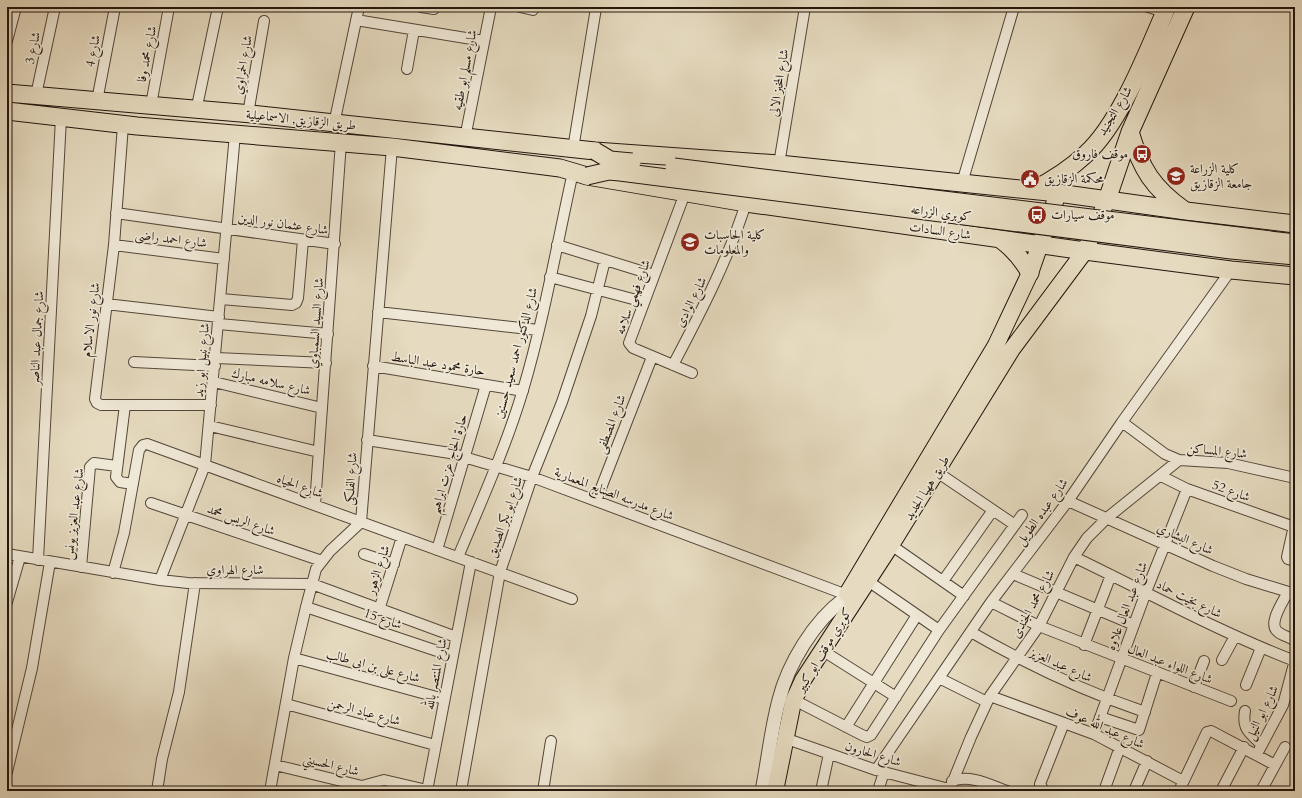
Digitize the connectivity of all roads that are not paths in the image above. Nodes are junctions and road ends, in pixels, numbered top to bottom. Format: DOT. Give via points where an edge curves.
graph roads {
  1 [pos="16,7"];
  2 [pos="55,7"];
  3 [pos="115,7"];
  4 [pos="169,7"];
  5 [pos="218,7"];
  6 [pos="359,7"];
  7 [pos="421,7"];
  8 [pos="491,7"];
  9 [pos="520,7"];
  10 [pos="805,7"];
  11 [pos="1014,7"];
  12 [pos="1148,7"];
  13 [pos="1186,7"];
  14 [pos="596,8"];
  15 [pos="434,9"];
  16 [pos="533,10"];
  17 [pos="1166,10"];
  18 [pos="356,20"];
  19 [pos="264,21"];
  20 [pos="414,30"];
  21 [pos="7,41"];
  22 [pos="484,41"];
  23 [pos="408,69"];
  24 [pos="7,93"];
  25 [pos="36,95"];
  26 [pos="79,99"];
  27 [pos="97,101"];
  28 [pos="118,102"];
  29 [pos="150,105"];
  30 [pos="196,110"];
  31 [pos="7,111"];
  32 [pos="248,114"];
  33 [pos="68,119"];
  34 [pos="119,124"];
  35 [pos="334,124"];
  36 [pos="1130,132"];
  37 [pos="235,134"];
  38 [pos="465,138"];
  39 [pos="341,142"];
  40 [pos="1096,142"];
  41 [pos="392,147"];
  42 [pos="574,149"];
  43 [pos="595,151"];
  44 [pos="1122,153"];
  45 [pos="779,164"];
  46 [pos="580,174"];
  47 [pos="962,183"];
  48 [pos="1033,190"];
  49 [pos="686,193"];
  50 [pos="1058,193"];
  51 [pos="1107,200"];
  52 [pos="746,203"];
  53 [pos="1186,211"];
  54 [pos="116,213"];
  55 [pos="1295,224"];
  56 [pos="227,229"];
  57 [pos="1000,239"];
  58 [pos="303,240"];
  59 [pos="1295,243"];
  60 [pos="335,244"];
  61 [pos="114,245"];
  62 [pos="1041,245"];
  63 [pos="557,246"];
  64 [pos="1085,251"];
  65 [pos="1295,256"];
  66 [pos="224,259"];
  67 [pos="605,260"];
  68 [pos="1231,270"];
  69 [pos="1030,273"];
  70 [pos="654,275"];
  71 [pos="1295,276"];
  72 [pos="550,277"];
  73 [pos="597,290"];
  74 [pos="221,298"];
  75 [pos="644,302"];
  76 [pos="106,304"];
  77 [pos="378,312"];
  78 [pos="219,321"];
  79 [pos="538,330"];
  80 [pos="328,334"];
  81 [pos="652,357"];
  82 [pos="134,362"];
  83 [pos="215,362"];
  84 [pos="326,363"];
  85 [pos="673,365"];
  86 [pos="374,366"];
  87 [pos="692,373"];
  88 [pos="214,382"];
  89 [pos="486,385"];
  90 [pos="522,391"];
  91 [pos="125,405"];
  92 [pos="211,405"];
  93 [pos="322,408"];
  94 [pos="1122,422"];
  95 [pos="210,426"];
  96 [pos="367,440"];
  97 [pos="319,452"];
  98 [pos="465,457"];
  99 [pos="1179,460"];
  100 [pos="205,465"];
  101 [pos="117,466"];
  102 [pos="495,466"];
  103 [pos="937,472"];
  104 [pos="1161,476"];
  105 [pos="532,477"];
  106 [pos="1295,478"];
  107 [pos="133,484"];
  108 [pos="1187,489"];
  109 [pos="1068,501"];
  110 [pos="596,502"];
  111 [pos="151,503"];
  112 [pos="315,505"];
  113 [pos="993,510"];
  114 [pos="185,515"];
  115 [pos="1022,515"];
  116 [pos="1107,518"];
  117 [pos="361,522"];
  118 [pos="1294,524"];
  119 [pos="1015,525"];
  120 [pos="402,537"];
  121 [pos="891,545"];
  122 [pos="1165,545"];
  123 [pos="438,550"];
  124 [pos="7,554"];
  125 [pos="364,554"];
  126 [pos="20,557"];
  127 [pos="458,557"];
  128 [pos="1074,557"];
  129 [pos="38,560"];
  130 [pos="322,561"];
  131 [pos="1295,561"];
  132 [pos="50,562"];
  133 [pos="471,562"];
  134 [pos="394,564"];
  135 [pos="81,567"];
  136 [pos="113,572"];
  137 [pos="500,572"];
  138 [pos="1013,574"];
  139 [pos="1111,575"];
  140 [pos="160,580"];
  141 [pos="868,581"];
  142 [pos="943,582"];
  143 [pos="195,583"];
  144 [pos="312,584"];
  145 [pos="1146,592"];
  146 [pos="1057,593"];
  147 [pos="1291,593"];
  148 [pos="964,596"];
  149 [pos="848,598"];
  150 [pos="572,599"];
  151 [pos="7,602"];
  152 [pos="991,602"];
  153 [pos="306,607"];
  154 [pos="379,610"];
  155 [pos="1097,610"];
  156 [pos="917,615"];
  157 [pos="1134,625"];
  158 [pos="1039,626"];
  159 [pos="939,630"];
  160 [pos="971,632"];
  161 [pos="1235,636"];
  162 [pos="456,637"];
  163 [pos="1295,640"];
  164 [pos="1084,644"];
  165 [pos="824,646"];
  166 [pos="1260,648"];
  167 [pos="452,656"];
  168 [pos="294,658"];
  169 [pos="1017,659"];
  170 [pos="1121,660"];
  171 [pos="1222,660"];
  172 [pos="1204,661"];
  173 [pos="1295,661"];
  174 [pos="1157,673"];
  175 [pos="939,678"];
  176 [pos="874,683"];
  177 [pos="1246,684"];
  178 [pos="1194,687"];
  179 [pos="896,697"];
  180 [pos="444,699"];
  181 [pos="989,699"];
  182 [pos="1107,699"];
  183 [pos="1231,701"];
  184 [pos="800,703"];
  185 [pos="286,704"];
  186 [pos="1245,711"];
  187 [pos="1145,712"];
  188 [pos="1100,717"];
  189 [pos="1064,723"];
  190 [pos="846,727"];
  191 [pos="1094,734"];
  192 [pos="790,740"];
  193 [pos="551,741"];
  194 [pos="435,745"];
  195 [pos="1120,747"];
  196 [pos="1244,747"];
  197 [pos="1285,747"];
  198 [pos="1259,749"];
  199 [pos="829,754"];
  200 [pos="1147,761"];
  201 [pos="275,765"];
  202 [pos="1275,765"];
  203 [pos="880,771"];
  204 [pos="7,772"];
  205 [pos="1183,781"];
  206 [pos="950,787"];
  207 [pos="427,790"];
  208 [pos="157,791"];
  209 [pos="270,791"];
  210 [pos="461,791"];
  211 [pos="543,791"];
  212 [pos="762,791"];
  213 [pos="766,791"];
  214 [pos="775,791"];
  215 [pos="779,791"];
  216 [pos="821,791"];
  217 [pos="878,791"];
  218 [pos="1007,791"];
  219 [pos="1044,791"];
  220 [pos="1104,791"];
  221 [pos="1134,791"];
  222 [pos="1179,791"];
  223 [pos="1221,791"];
  224 [pos="1261,791"];
  1 -- 21 [label="street"];
  2 -- 25 [label="street, شارع 3"];
  3 -- 27 [label="street, شارع 4"];
  4 -- 29 [label="street, شارع محمد وفا"];
  5 -- 30 [label="street"];
  6 -- 18 [label="street"];
  7 -- 15 [label="street"];
  8 -- 22 [label="street, شارع مسلم ابو طقيه"];
  9 -- 16 [label="street"];
  10 -- 45 [label="street, شارع المخبز الالى"];
  11 -- 47 [label="street"];
  12 -- 17 [label="street"];
  13 -- 36 [label="highway, شارع التجنيد"];
  14 -- 42 [label="street"];
  17 -- 40 [label="highway, شارع التجنيد" via="1126,96 1108,128"];
  18 -- 20 [label="street"];
  18 -- 35 [label="street"];
  19 -- 32 [label="street, شارع الحمراوي"];
  20 -- 22 [label="street"];
  20 -- 23 [label="street"];
  22 -- 38 [label="street, شارع مسلم ابو طقيه"];
  24 -- 25 [label="highway, طريق الزقازيق, الاسماعيلية"];
  25 -- 26 [label="highway, طريق الزقازيق, الاسماعيلية"];
  26 -- 27 [label="highway, طريق الزقازيق, الاسماعيلية"];
  26 -- 33 [label="highway"];
  27 -- 28 [label="highway, طريق الزقازيق, الاسماعيلية"];
  28 -- 29 [label="highway, طريق الزقازيق, الاسماعيلية"];
  28 -- 34 [label="highway"];
  29 -- 30 [label="highway, طريق الزقازيق, الاسماعيلية"];
  30 -- 32 [label="highway, طريق الزقازيق, الاسماعيلية"];
  31 -- 33 [label="highway, طريق الزقازيق, الاسماعيلية"];
  32 -- 35 [label="highway, طريق الزقازيق, الاسماعيلية"];
  33 -- 34 [label="highway, طريق الزقازيق, الاسماعيلية"];
  33 -- 129 [label="street, شارع جمال عبد الناصر"];
  34 -- 37 [label="highway, طريق الزقازيق, الاسماعيلية"];
  34 -- 54 [label="street, شارع نور الاسلام"];
  35 -- 38 [label="highway, طريق الزقازيق, الاسماعيلية"];
  36 -- 44 [label="highway, شارع التجنيد"];
  36 -- 53 [label="highway" via="1136,152 1155,186"];
  37 -- 39 [label="highway, طريق الزقازيق, الاسماعيلية"];
  37 -- 56 [label="street, شارع نبيل ابو زيد"];
  38 -- 42 [label="highway, طريق الزقازيق, الاسماعيلية"];
  39 -- 41 [label="highway, طريق الزقازيق, الاسماعيلية"];
  39 -- 60 [label="street, شارع السيد السمباوي"];
  40 -- 44 [label="highway" via="1112,153"];
  40 -- 48 [label="highway, شارع التجنيد" via="1087,154 1062,175"];
  41 -- 46 [label="highway, طريق الزقازيق, الاسماعيلية" via="560,168"];
  41 -- 77 [label="street, شارع الفلكى"];
  42 -- 43 [label="highway, طريق الزقازيق, الاسماعيلية"];
  43 -- 45 [label="highway"];
  43 -- 59 [label="highway, كوبري الزراعه, bridge" via="610,160"];
  44 -- 51 [label="highway, شارع التجنيد"];
  45 -- 47 [label="highway"];
  46 -- 49 [label="highway, شارع السادات"];
  46 -- 63 [label="street, شارع الدكتور احمد سعيد حسنين"];
  46 -- 65 [label="highway, كوبري الزراعه, bridge" via="620,172"];
  47 -- 48 [label="highway"];
  48 -- 50 [label="highway"];
  49 -- 52 [label="highway, شارع السادات"];
  49 -- 70 [label="street, شارع فهمي سلامه"];
  50 -- 51 [label="highway"];
  50 -- 62 [label="main road, طريق ههيا الجديد"];
  51 -- 53 [label="highway"];
  51 -- 64 [label="main road, طريق ههيا الجديد"];
  52 -- 57 [label="highway, شارع السادات"];
  52 -- 85 [label="street, شارع الوادى" via="720,273"];
  53 -- 55 [label="highway"];
  54 -- 56 [label="street, شارع عثمان نور الدين"];
  54 -- 61 [label="street, شارع نور الاسلام"];
  56 -- 58 [label="street, شارع عثمان نور الدين"];
  56 -- 66 [label="street, شارع نبيل ابو زيد"];
  57 -- 62 [label="highway, شارع السادات"];
  57 -- 69 [label="highway" via="1023,260"];
  58 -- 60 [label="street, شارع عثمان نور الدين"];
  58 -- 74 [label="street" via="296,303 292,305"];
  60 -- 80 [label="street, شارع السيد السمباوي"];
  61 -- 66 [label="street, شارع احمد راضى"];
  61 -- 76 [label="street, شارع نور الاسلام"];
  62 -- 64 [label="highway, شارع السادات"];
  62 -- 69 [label="main road, طريق ههيا الجديد"];
  63 -- 67 [label="street"];
  63 -- 72 [label="street, شارع الدكتور احمد سعيد حسنين"];
  64 -- 68 [label="highway, شارع السادات"];
  64 -- 103 [label="main road, طريق ههيا الجديد" via="1012,349"];
  66 -- 74 [label="street, شارع نبيل ابو زيد"];
  67 -- 70 [label="street"];
  67 -- 73 [label="street, شارع ابو بكر الصديق"];
  68 -- 71 [label="highway, شارع السادات"];
  68 -- 94 [label="street, شارع عبده الطويل"];
  69 -- 149 [label="main road, طريق ههيا الجديد" via="996,345"];
  70 -- 75 [label="street, شارع فهمي سلامه"];
  72 -- 73 [label="street"];
  72 -- 79 [label="street, شارع الدكتور احمد سعيد حسنين"];
  73 -- 75 [label="street"];
  73 -- 105 [label="street, شارع ابو بكر الصديق" via="591,316 562,402"];
  74 -- 78 [label="street, شارع نبيل ابو زيد"];
  75 -- 81 [label="street, شارع فهمي سلامه" via="629,343 633,348"];
  76 -- 78 [label="street"];
  76 -- 91 [label="street, شارع نور الاسلام" via="96,399 101,405"];
  77 -- 79 [label="street"];
  77 -- 86 [label="street, شارع الفلكى"];
  78 -- 80 [label="street"];
  78 -- 83 [label="street, شارع نبيل ابو زيد"];
  79 -- 90 [label="street, شارع الدكتور احمد سعيد حسنين"];
  80 -- 84 [label="street, شارع السيد السمباوي"];
  81 -- 85 [label="street, شارع فهمي سلامه"];
  81 -- 110 [label="street, شارع المصطفى"];
  82 -- 83 [label="street"];
  83 -- 84 [label="street"];
  83 -- 88 [label="street, شارع نبيل ابو زيد"];
  84 -- 93 [label="street, شارع السيد السمباوي"];
  85 -- 87 [label="street, شارع فهمي سلامه"];
  86 -- 89 [label="street, حارة محمود عبد الباسط"];
  86 -- 96 [label="street, شارع الفلكى"];
  88 -- 92 [label="street, شارع نبيل ابو زيد"];
  88 -- 93 [label="street, شارع سلامه مبارك"];
  89 -- 90 [label="street, حارة محمود عبد الباسط"];
  89 -- 98 [label="street, حارة الحاج عزت ابراهيم"];
  90 -- 102 [label="street, شارع الدكتور احمد سعيد حسنين"];
  91 -- 92 [label="street, شارع نور الاسلام"];
  91 -- 101 [label="street"];
  92 -- 95 [label="street, شارع نبيل ابو زيد"];
  93 -- 97 [label="street, شارع السيد السمباوي"];
  94 -- 99 [label="street, شارع المساكن" via="1165,454"];
  94 -- 109 [label="street, شارع عبده الطويل"];
  95 -- 97 [label="street"];
  95 -- 100 [label="street, شارع نبيل ابو زيد"];
  96 -- 98 [label="street, شارع مدرسه الصنايع المعمارية"];
  96 -- 117 [label="street, شارع الفلكى"];
  97 -- 112 [label="street, شارع السيد السمباوي"];
  98 -- 102 [label="street, شارع مدرسه الصنايع المعمارية"];
  98 -- 123 [label="street, حارة الحاج عزت ابراهيم"];
  99 -- 104 [label="street, شارع محمد الجندى"];
  99 -- 106 [label="street, شارع المساكن" via="1228,462"];
  100 -- 107 [label="street, شارع الحياه" via="145,444 140,448"];
  100 -- 112 [label="street, شارع الحياه"];
  100 -- 114 [label="street, شارع نبيل ابو زيد"];
  101 -- 107 [label="street" via="118,481"];
  101 -- 135 [label="street, شارع عبد العزيز يونس" via="94,463 90,466"];
  102 -- 105 [label="street, شارع مدرسه الصنايع المعمارية"];
  102 -- 127 [label="street, شارع الدكتور احمد سعيد حسنين"];
  103 -- 113 [label="street"];
  103 -- 121 [label="main road, طريق ههيا الجديد"];
  104 -- 108 [label="street, شارع 52"];
  104 -- 116 [label="street, شارع محمد الجندى"];
  105 -- 110 [label="street, شارع مدرسه الصنايع المعمارية"];
  105 -- 137 [label="street, شارع ابو بكر الصديق"];
  107 -- 136 [label="street, شارع الحياه" via="124,533"];
  108 -- 118 [label="street, شارع 52"];
  108 -- 122 [label="street, شارع عبد العال علاوه"];
  109 -- 116 [label="street, شارع البشاري"];
  109 -- 138 [label="street, شارع عبده الطويل"];
  110 -- 149 [label="street, شارع مدرسه الصنايع المعمارية"];
  111 -- 114 [label="street, شارع الريس محمد"];
  112 -- 117 [label="street, شارع الحياه"];
  113 -- 119 [label="street"];
  113 -- 142 [label="street"];
  114 -- 130 [label="street, شارع الريس محمد"];
  114 -- 140 [label="street, شارع نبيل ابو زيد"];
  115 -- 119 [label="street"];
  116 -- 122 [label="street, شارع البشاري"];
  116 -- 128 [label="street, شارع محمد الجندى" via="1087,538"];
  117 -- 120 [label="street, شارع الحياه"];
  117 -- 130 [label="street, شارع الفلكى"];
  118 -- 131 [label="street, شارع 52" via="1287,557"];
  119 -- 148 [label="street"];
  120 -- 123 [label="street, شارع الحياه"];
  120 -- 134 [label="street, شارع الزهور"];
  121 -- 141 [label="main road, طريق ههيا الجديد"];
  121 -- 142 [label="street"];
  122 -- 145 [label="street, شارع عبد العال علاوه"];
  122 -- 147 [label="street, شارع البشاري" via="1246,579"];
  123 -- 127 [label="street, شارع الحياه"];
  124 -- 126 [label="street, شارع الهراوي"];
  125 -- 134 [label="street"];
  126 -- 129 [label="street, شارع الهراوي"];
  126 -- 151 [label="street"];
  127 -- 133 [label="street, شارع الحياه"];
  128 -- 139 [label="street, شارع بخيت حماد"];
  128 -- 146 [label="street, شارع محمد الجندى"];
  129 -- 132 [label="street, شارع الهراوي"];
  130 -- 144 [label="street, شارع الفلكى" via="316,569"];
  132 -- 135 [label="street, شارع الهراوي"];
  132 -- 204 [label="street" via="32,668"];
  133 -- 137 [label="street, شارع الحياه"];
  133 -- 162 [label="street, شارع المنتصر بالله"];
  134 -- 154 [label="street, شارع الزهور"];
  135 -- 136 [label="street, شارع الهراوي"];
  136 -- 140 [label="street, شارع الهراوي"];
  137 -- 150 [label="street, شارع الحياه"];
  137 -- 210 [label="street, شارع ابو بكر الصديق"];
  138 -- 146 [label="street"];
  138 -- 152 [label="street, شارع عبده الطويل"];
  139 -- 145 [label="street, شارع بخيت حماد"];
  139 -- 155 [label="street"];
  140 -- 143 [label="street, شارع الهراوي"];
  141 -- 149 [label="main road, طريق ههيا الجديد"];
  141 -- 156 [label="street"];
  142 -- 148 [label="street"];
  143 -- 144 [label="street, شارع الهراوي"];
  143 -- 208 [label="street" via="179,692 162,759"];
  144 -- 153 [label="street, شارع الفلكى"];
  144 -- 154 [label="street, شارع الهراوي"];
  145 -- 157 [label="street, شارع عبد العال علاوه"];
  145 -- 161 [label="street, شارع بخيت حماد"];
  146 -- 155 [label="street"];
  146 -- 158 [label="street, شارع محمد الجندى"];
  147 -- 163 [label="street" via="1274,622 1278,632"];
  148 -- 159 [label="street"];
  149 -- 165 [label="main road, كوبري موقف ابو كبير"];
  149 -- 212 [label="street, طريق ههيا الجديد" via="831,608 820,621 786,677 779,700"];
  152 -- 158 [label="street, شارع اللواء عبد العال"];
  152 -- 160 [label="street, شارع عبده الطويل"];
  153 -- 167 [label="street, شارع 15"];
  153 -- 168 [label="street, شارع الفلكى"];
  154 -- 162 [label="street, شارع الهراوي"];
  155 -- 157 [label="street"];
  155 -- 164 [label="street"];
  156 -- 159 [label="street"];
  156 -- 176 [label="street"];
  157 -- 170 [label="street, شارع عبد العال علاوه"];
  158 -- 164 [label="street, شارع اللواء عبد العال"];
  158 -- 169 [label="street, شارع محمد الجندى"];
  159 -- 179 [label="street"];
  160 -- 169 [label="street, شارع عبد العزيز"];
  160 -- 175 [label="street, شارع عبده الطويل"];
  161 -- 166 [label="street, شارع بخيت حماد"];
  161 -- 171 [label="street"];
  162 -- 167 [label="street, شارع المنتصر بالله"];
  164 -- 170 [label="street, شارع اللواء عبد العال"];
  165 -- 176 [label="street"];
  165 -- 184 [label="street"];
  165 -- 213 [label="main road, كوبري موقف ابو كبير" via="795,676 785,700"];
  165 -- 214 [label="main road, كوبري موقف ابو كبير" via="793,702"];
  166 -- 173 [label="street, شارع بخيت حماد"];
  166 -- 177 [label="street"];
  167 -- 180 [label="street, شارع المنتصر بالله"];
  168 -- 180 [label="street, شارع على بن ابى طالب"];
  168 -- 185 [label="street, شارع الفلكى"];
  169 -- 181 [label="street, شارع محمد الجندى"];
  169 -- 182 [label="street, شارع عبد العزيز"];
  170 -- 174 [label="street, شارع اللواء عبد العال"];
  170 -- 182 [label="street, شارع عبد العال علاوه"];
  172 -- 178 [label="street"];
  173 -- 198 [label="street, شارع ابو النيل" via="1283,705"];
  174 -- 178 [label="street, شارع اللواء عبد العال"];
  174 -- 187 [label="street"];
  175 -- 181 [label="street, شارع عبد الله عوف"];
  175 -- 203 [label="street, شارع عبده الطويل"];
  176 -- 179 [label="street"];
  176 -- 190 [label="street"];
  178 -- 183 [label="street, شارع اللواء عبد العال"];
  179 -- 190 [label="street" via="871,735 866,737"];
  180 -- 194 [label="street, شارع المنتصر بالله"];
  181 -- 189 [label="street, شارع عبد الله عوف"];
  181 -- 206 [label="street, شارع محمد الجندى"];
  182 -- 187 [label="street, شارع عبد العزيز"];
  182 -- 188 [label="street, شارع عبد العال علاوه"];
  184 -- 190 [label="street"];
  184 -- 192 [label="street"];
  185 -- 194 [label="street, شارع عباد الرحمن"];
  185 -- 201 [label="street, شارع الفلكى"];
  186 -- 198 [label="street" via="1244,725"];
  187 -- 188 [label="street" via="1140,728 1136,731"];
  188 -- 191 [label="street, شارع عبد العال علاوه"];
  189 -- 191 [label="street, شارع عبد الله عوف"];
  189 -- 219 [label="street" via="1040,784"];
  191 -- 195 [label="street, شارع عبد الله عوف"];
  192 -- 199 [label="street, شارع الحارون"];
  192 -- 215 [label="street"];
  193 -- 211 [label="street"];
  194 -- 207 [label="street, شارع المنتصر بالله"];
  195 -- 200 [label="street, شارع عبد الله عوف"];
  195 -- 220 [label="street"];
  196 -- 198 [label="street"];
  196 -- 205 [label="street" via="1212,731 1208,732"];
  196 -- 223 [label="street"];
  197 -- 202 [label="street"];
  198 -- 202 [label="street"];
  199 -- 203 [label="street, شارع الحارون"];
  199 -- 216 [label="street"];
  200 -- 205 [label="street, شارع عبد الله عوف"];
  200 -- 221 [label="street"];
  201 -- 207 [label="street, شارع الحسيني" via="362,786 384,780"];
  201 -- 209 [label="street, شارع الفلكى"];
  202 -- 224 [label="street"];
  203 -- 206 [label="street, شارع الحارون"];
  203 -- 217 [label="street, شارع عبده الطويل"];
  205 -- 222 [label="street"];
  206 -- 218 [label="street" via="962,778"];
}
